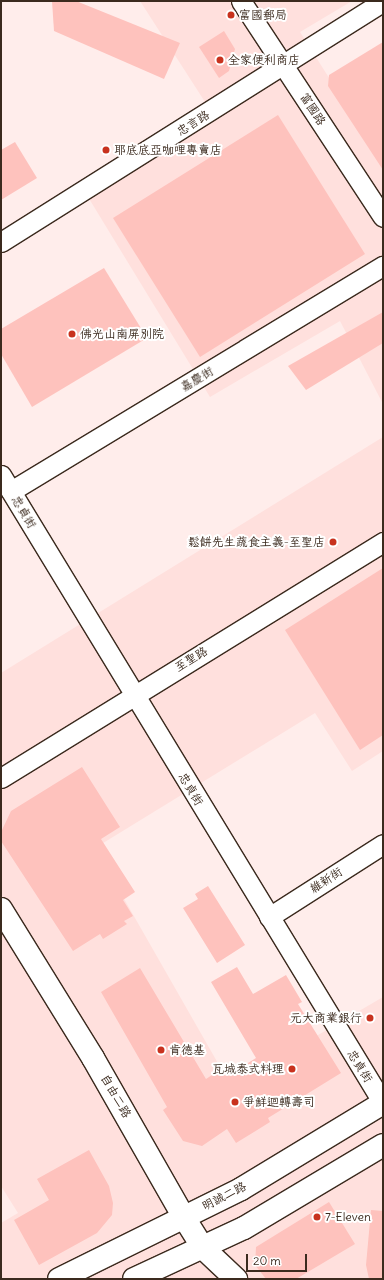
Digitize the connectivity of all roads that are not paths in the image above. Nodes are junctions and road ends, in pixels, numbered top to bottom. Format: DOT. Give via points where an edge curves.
graph roads {
  1 [pos="241,1"];
  2 [pos="383,1"];
  3 [pos="285,65"];
  4 [pos="383,217"];
  5 [pos="1,242"];
  6 [pos="383,266"];
  7 [pos="1,475"];
  8 [pos="11,492"];
  9 [pos="383,542"];
  10 [pos="134,694"];
  11 [pos="1,778"];
  12 [pos="383,844"];
  13 [pos="1,909"];
  14 [pos="269,917"];
  15 [pos="383,1103"];
  16 [pos="383,1144"];
  17 [pos="183,1216"];
  18 [pos="202,1246"];
  19 [pos="59,1279"];
  20 [pos="134,1279"];
  21 [pos="236,1279"];
  1 -- 3 [label="street, 富國路"];
  2 -- 3 [label="street, 忠言路"];
  3 -- 4 [label="street, 富國路"];
  3 -- 5 [label="street, 忠言路"];
  6 -- 8 [label="street, 嘉慶街"];
  7 -- 8 [label="street, 忠貞街"];
  8 -- 10 [label="street, 忠貞街"];
  9 -- 10 [label="street, 至聖路"];
  10 -- 11 [label="street, 至聖路"];
  10 -- 14 [label="street, 忠貞街"];
  12 -- 14 [label="street, 維新街"];
  13 -- 17 [label="street, 自由二路" via="93,1058"];
  14 -- 15 [label="street, 忠貞街"];
  15 -- 17 [label="street, 明誠二路" via="240,1189"];
  16 -- 18 [label="street" via="244,1228"];
  17 -- 18 [label="street, 自由二路"];
  17 -- 19 [label="street, 明誠二路"];
  18 -- 20 [label="street"];
  18 -- 21 [label="street, 自由二路"];
}
